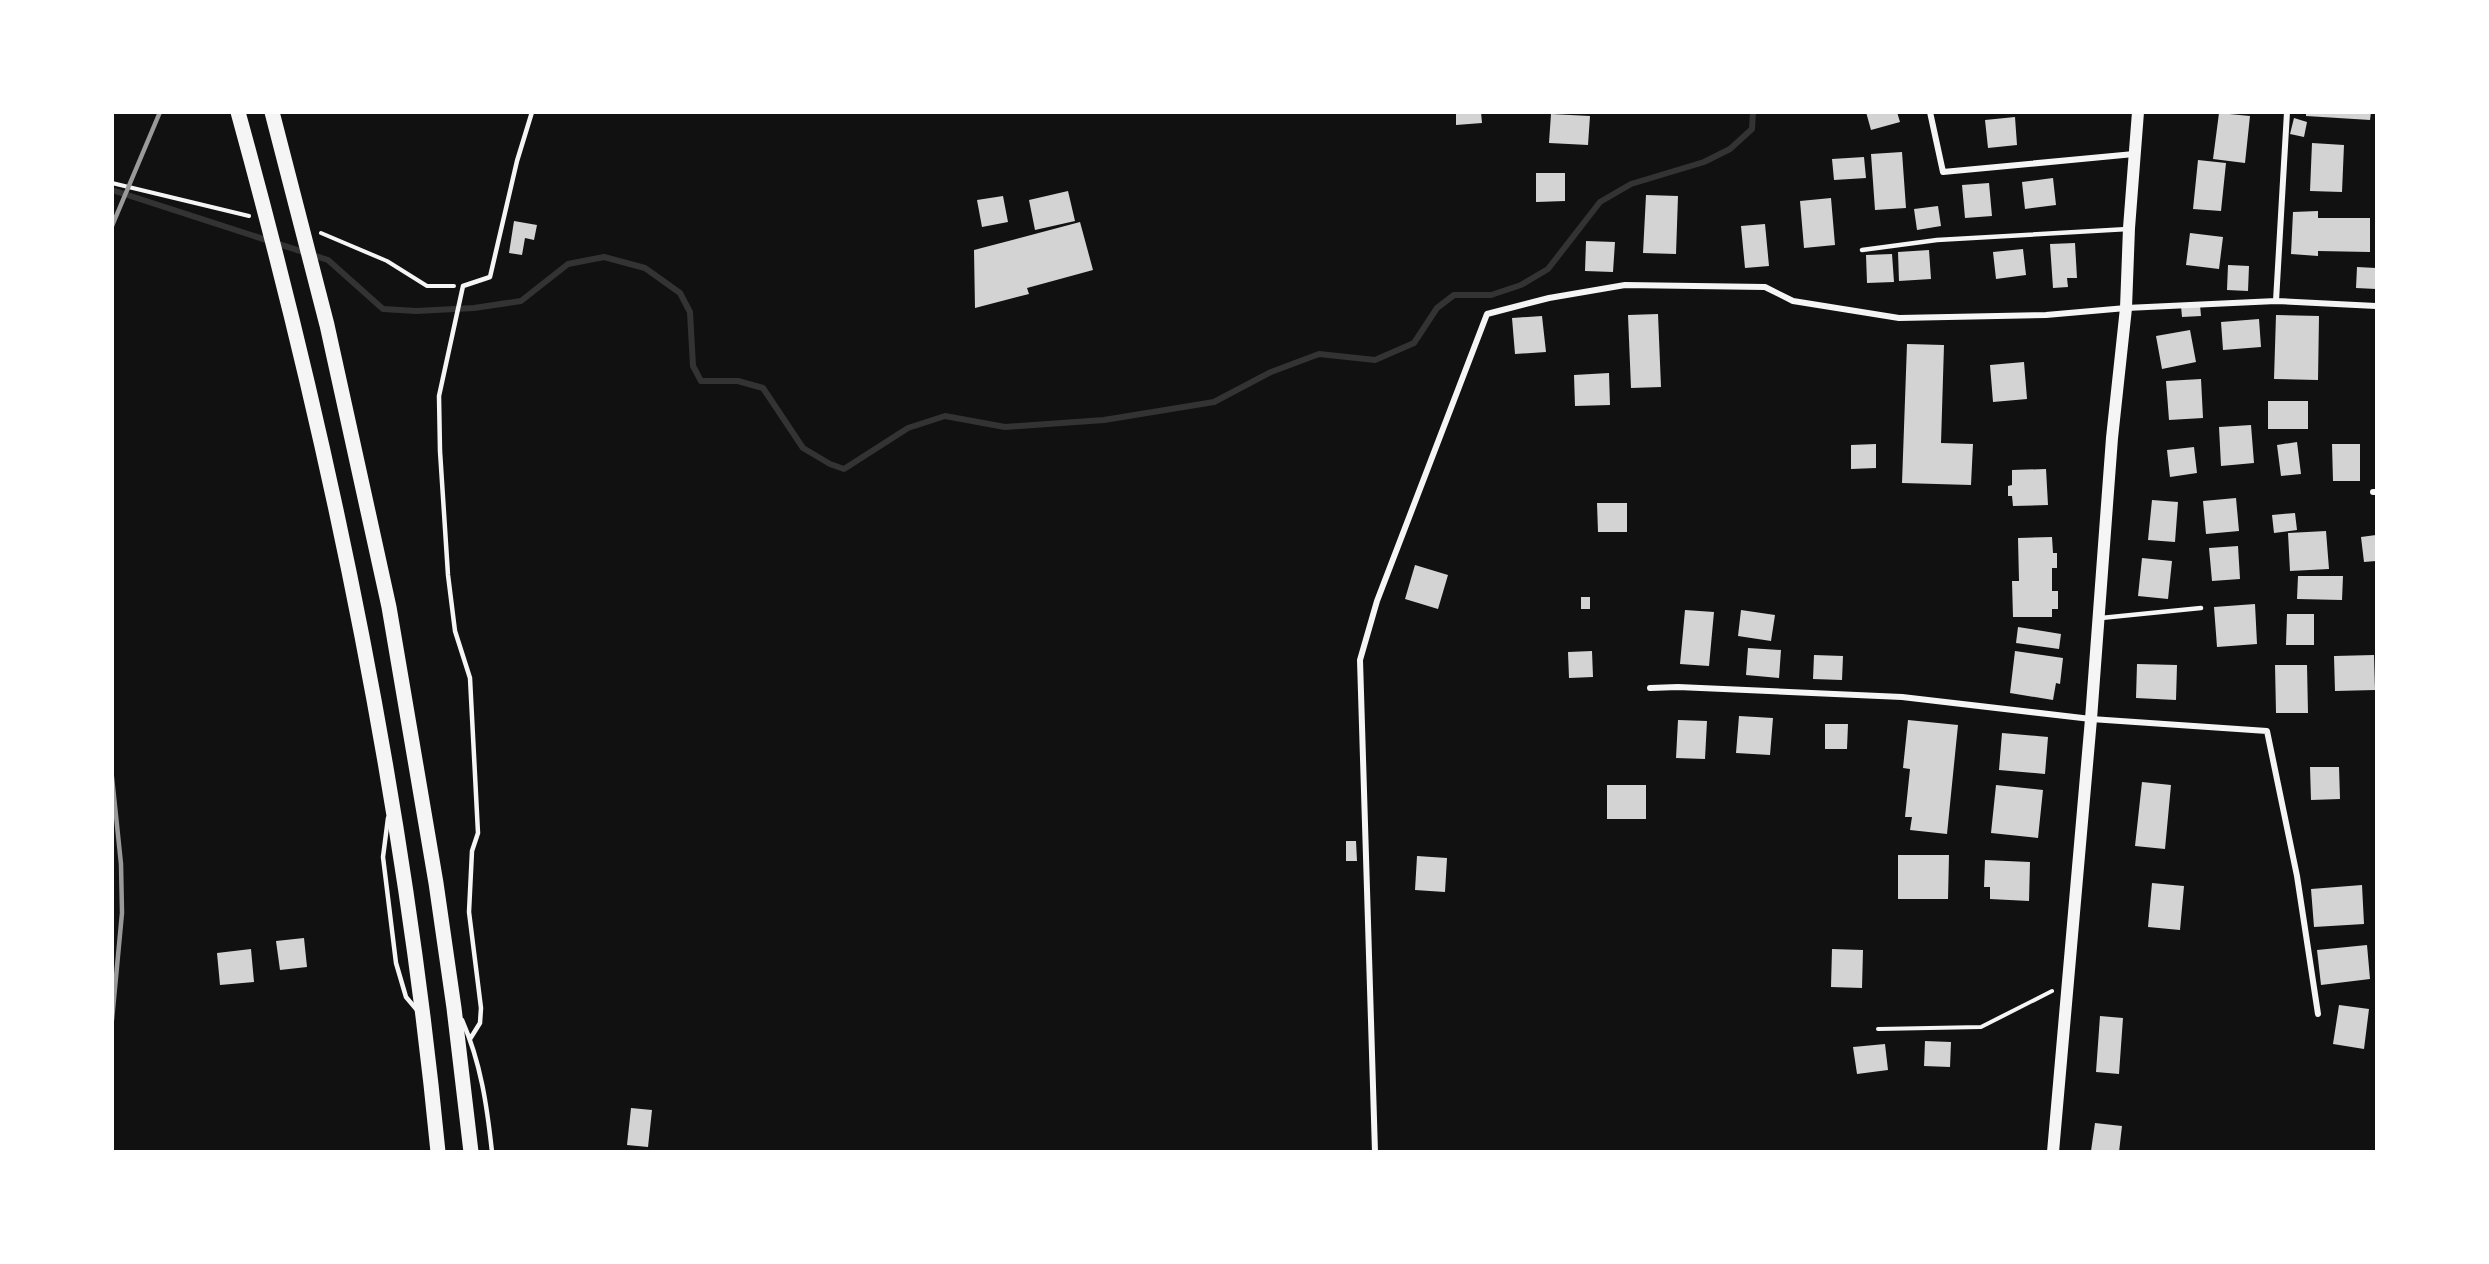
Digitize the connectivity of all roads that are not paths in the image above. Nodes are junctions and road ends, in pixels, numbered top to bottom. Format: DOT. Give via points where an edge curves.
graph roads {
  1 [pos="238,112"];
  2 [pos="272,112"];
  3 [pos="531,112"];
  4 [pos="1930,112"];
  5 [pos="2138,112"];
  6 [pos="2287,112"];
  7 [pos="2135,154"];
  8 [pos="2129,228"];
  9 [pos="1862,250"];
  10 [pos="2276,301"];
  11 [pos="2376,306"];
  12 [pos="2126,308"];
  13 [pos="2201,608"];
  14 [pos="2098,618"];
  15 [pos="1650,688"];
  16 [pos="2091,719"];
  17 [pos="453,1002"];
  18 [pos="2318,1014"];
  19 [pos="470,1039"];
  20 [pos="438,1152"];
  21 [pos="471,1152"];
  22 [pos="492,1152"];
  23 [pos="1375,1152"];
  24 [pos="2053,1152"];
  1 -- 20 [label="main road" via="299,344 373,692 423,1017"];
  2 -- 17 [label="main road" via="327,325 389,607"];
  3 -- 19 [label="lane" via="490,277 463,286 439,396 448,576 455,631 470,678 477,793 478,833 472,851 469,912 481,1008 480,1023"];
  4 -- 7 [label="street" via="1943,172"];
  5 -- 7 [label="main road"];
  6 -- 10 [label="street"];
  7 -- 8 [label="main road"];
  8 -- 9 [label="lane" via="1936,240"];
  8 -- 12 [label="main road"];
  10 -- 11 [label="street"];
  10 -- 12 [label="street"];
  12 -- 14 [label="main road"];
  12 -- 23 [label="street" via="2046,315 1899,318 1793,301 1765,287 1625,285 1487,314 1377,601 1360,660"];
  13 -- 14 [label="lane"];
  14 -- 16 [label="main road"];
  15 -- 16 [label="street" via="1902,697"];
  16 -- 18 [label="street" via="2267,731 2297,876"];
  16 -- 24 [label="main road"];
  17 -- 19 [label="lane"];
  17 -- 21 [label="main road"];
  19 -- 22 [label="lane" via="486,1096"];
}
